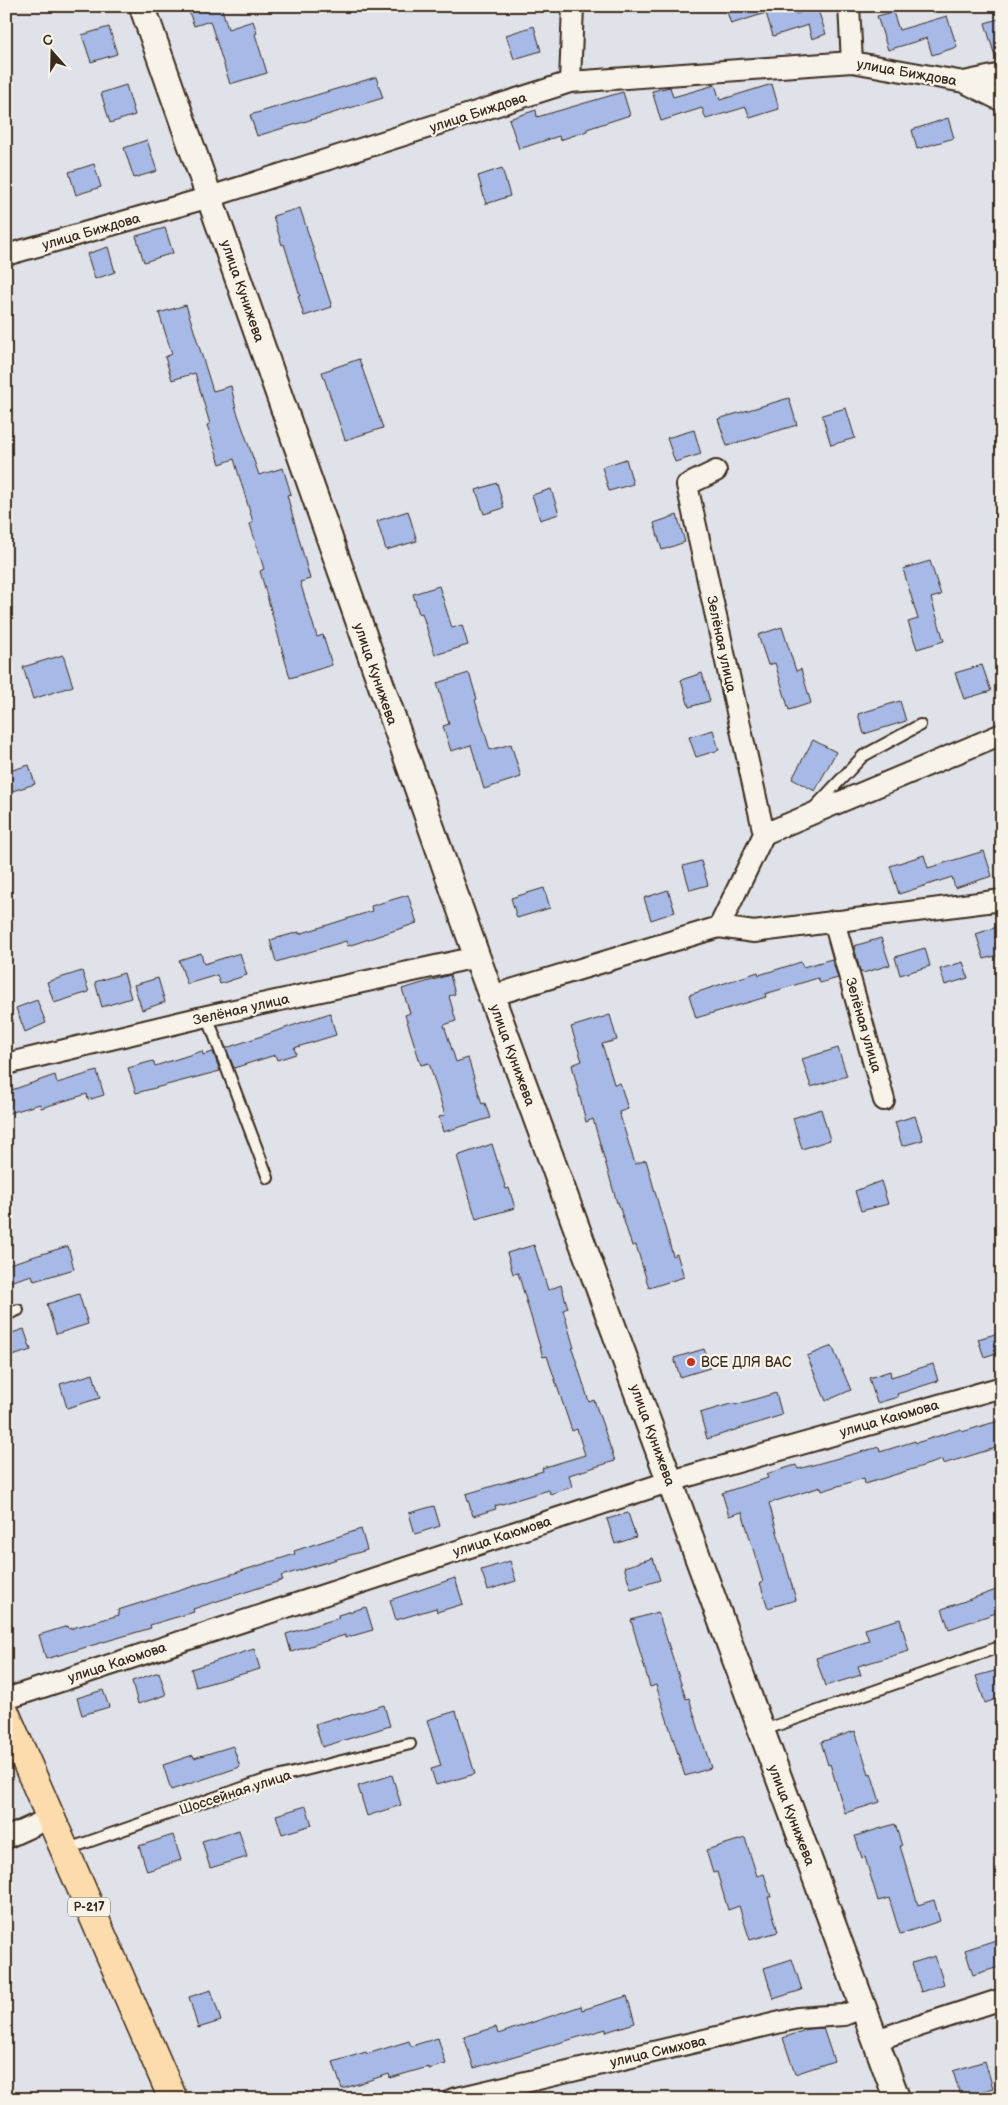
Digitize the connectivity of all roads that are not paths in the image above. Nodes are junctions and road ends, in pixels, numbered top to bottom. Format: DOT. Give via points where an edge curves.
graph roads {
  1 [pos="142,6"];
  2 [pos="573,6"];
  3 [pos="849,6"];
  4 [pos="852,62"];
  5 [pos="1002,74"];
  6 [pos="570,82"];
  7 [pos="964,82"];
  8 [pos="1002,101"];
  9 [pos="210,197"];
  10 [pos="6,255"];
  11 [pos="716,470"];
  12 [pos="920,725"];
  13 [pos="1002,734"];
  14 [pos="806,817"];
  15 [pos="764,834"];
  16 [pos="1002,900"];
  17 [pos="834,921"];
  18 [pos="719,927"];
  19 [pos="477,957"];
  20 [pos="491,996"];
  21 [pos="207,1016"];
  22 [pos="6,1064"];
  23 [pos="884,1100"];
  24 [pos="268,1178"];
  25 [pos="18,1310"];
  26 [pos="6,1315"];
  27 [pos="1002,1387"];
  28 [pos="671,1481"];
  29 [pos="1002,1646"];
  30 [pos="6,1699"];
  31 [pos="6,1715"];
  32 [pos="760,1731"];
  33 [pos="410,1744"];
  34 [pos="50,1818"];
  35 [pos="6,1838"];
  36 [pos="64,1850"];
  37 [pos="1002,1999"];
  38 [pos="864,2007"];
  39 [pos="876,2040"];
  40 [pos="173,2099"];
  41 [pos="453,2099"];
  42 [pos="897,2099"];
  1 -- 9 [label="street, улица Кунижева"];
  2 -- 6 [label="street"];
  3 -- 4 [label="street"];
  4 -- 6 [label="street, улица Биждова"];
  4 -- 7 [label="street, улица Биждова"];
  5 -- 7 [label="street, улица Биждова"];
  6 -- 9 [label="street, улица Биждова"];
  7 -- 8 [label="street, улица Биждова"];
  9 -- 10 [label="street, улица Биждова"];
  9 -- 19 [label="street, улица Кунижева"];
  11 -- 15 [label="street, Зелёная улица" via="687,485"];
  12 -- 14 [label="lane" via="863,756"];
  13 -- 14 [label="street"];
  14 -- 15 [label="street"];
  15 -- 18 [label="street"];
  16 -- 17 [label="street"];
  17 -- 18 [label="street" via="754,932"];
  17 -- 23 [label="street, Зелёная улица"];
  18 -- 20 [label="street"];
  19 -- 20 [label="street, улица Кунижева"];
  19 -- 21 [label="street, Зелёная улица"];
  20 -- 28 [label="street, улица Кунижева"];
  21 -- 22 [label="street, Зелёная улица"];
  21 -- 24 [label="lane"];
  25 -- 26 [label="lane"];
  27 -- 28 [label="street, улица Каюмова"];
  28 -- 30 [label="street, улица Каюмова"];
  28 -- 32 [label="street, улица Кунижева"];
  29 -- 32 [label="lane"];
  31 -- 34 [label="highway, Р-217"];
  32 -- 38 [label="street, улица Кунижева"];
  33 -- 36 [label="lane, Шоссейная улица" via="265,1780"];
  34 -- 35 [label="street"];
  34 -- 36 [label="highway, Р-217"];
  36 -- 40 [label="highway, Р-217"];
  37 -- 39 [label="street"];
  38 -- 39 [label="street, улица Кунижева"];
  38 -- 41 [label="street, улица Симхова" via="844,2014 798,2018"];
  39 -- 42 [label="street, улица Кунижева"];
}
